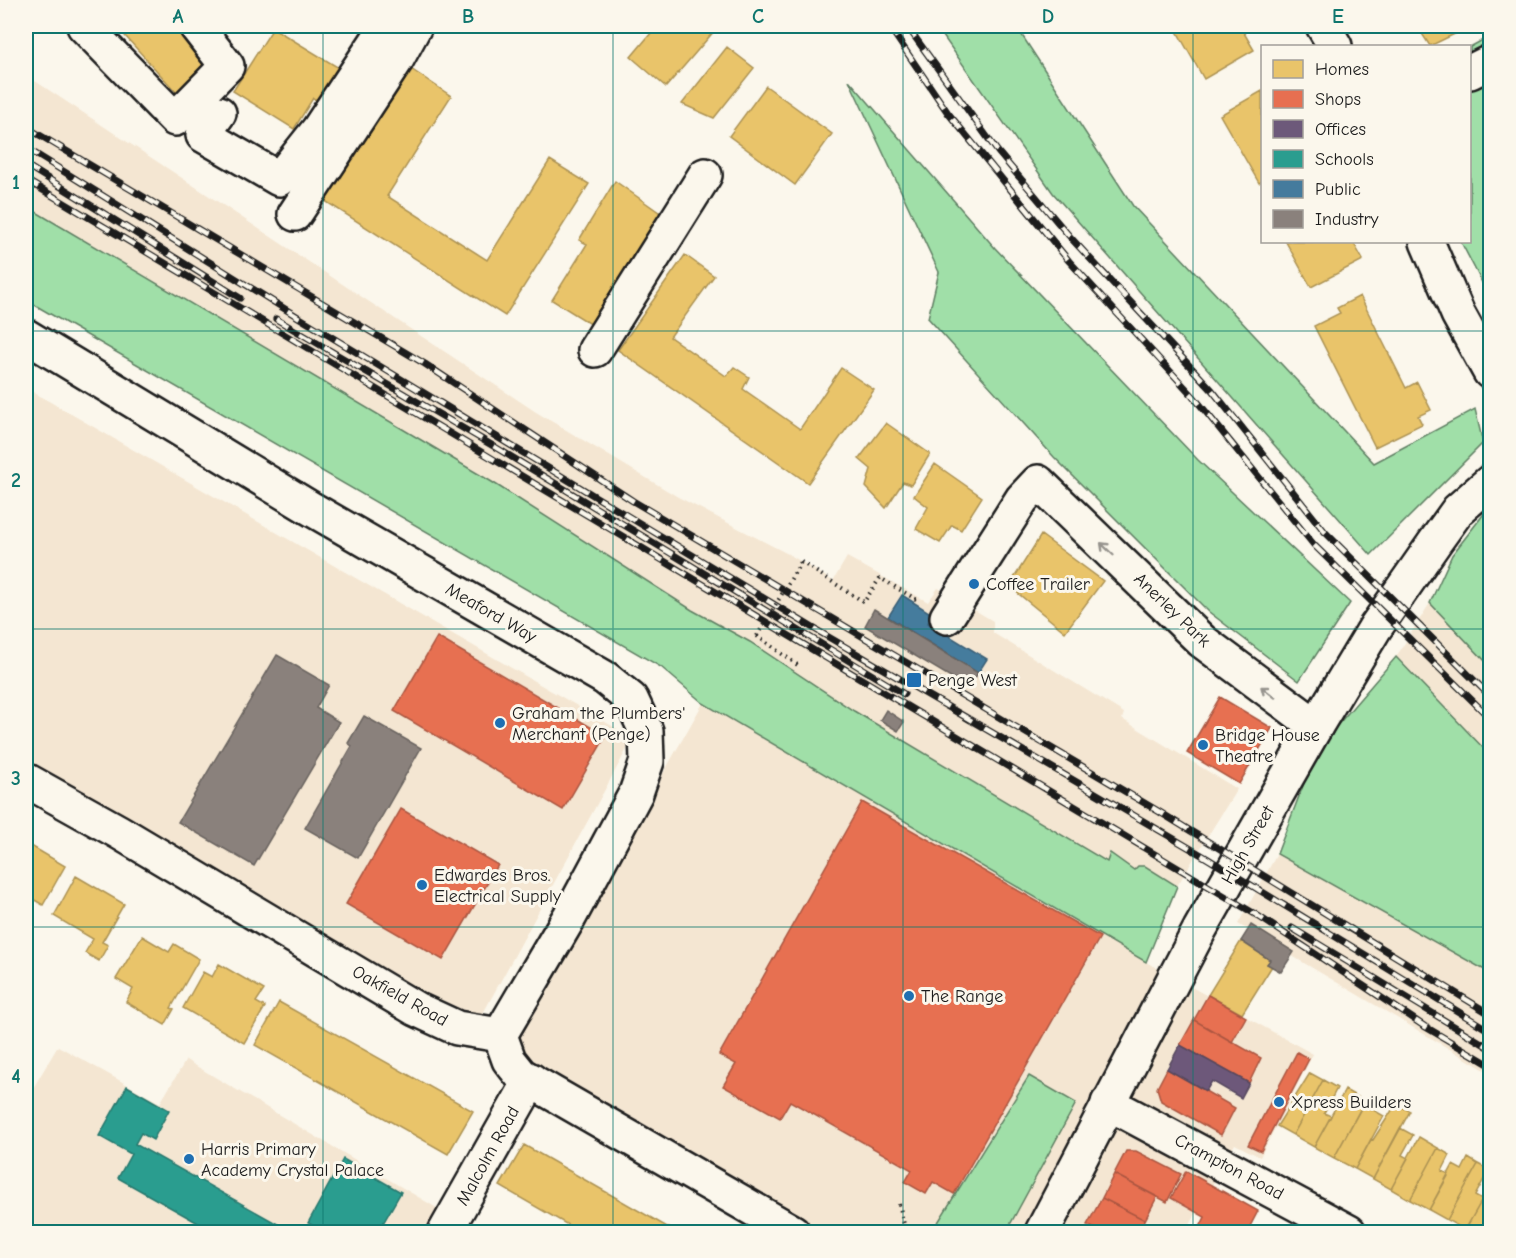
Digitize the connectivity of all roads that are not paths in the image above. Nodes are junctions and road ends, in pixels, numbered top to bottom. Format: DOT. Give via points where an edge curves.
graph roads {
  1 [pos="84,26"];
  2 [pos="195,26"];
  3 [pos="387,26"];
  4 [pos="415,26"];
  5 [pos="1323,26"];
  6 [pos="1334,45"];
  7 [pos="219,113"];
  8 [pos="705,175"];
  9 [pos="295,214"];
  10 [pos="1427,243"];
  11 [pos="26,336"];
  12 [pos="595,350"];
  13 [pos="1491,372"];
  14 [pos="1491,482"];
  15 [pos="947,617"];
  16 [pos="1316,726"];
  17 [pos="26,780"];
  18 [pos="500,1035"];
  19 [pos="531,1080"];
  20 [pos="1108,1103"];
  21 [pos="445,1233"];
  22 [pos="793,1233"];
  23 [pos="1042,1233"];
  24 [pos="1349,1233"];
  1 -- 2 [label="street" via="175,119 227,66"];
  3 -- 7 [label="street" via="318,130 279,179 203,135"];
  4 -- 9 [label="street"];
  5 -- 6 [label="street"];
  8 -- 12 [label="street"];
  10 -- 13 [label="street" via="1458,314"];
  11 -- 18 [label="street, Meaford Way" via="310,508 605,678 631,699 646,731 647,761 636,793"];
  14 -- 16 [label="street, High Street" via="1458,510 1435,542 1375,628"];
  16 -- 15 [label="street, Anerley Park, one-way" via="1202,641 1038,482 1022,500"];
  16 -- 20 [label="street, High Street" via="1200,929"];
  17 -- 18 [label="street, Oakfield Road" via="416,1009 457,1028"];
  18 -- 19 [label="street" via="509,1060 521,1075"];
  19 -- 21 [label="street, Malcolm Road"];
  19 -- 22 [label="street"];
  20 -- 23 [label="street, High Street"];
  20 -- 24 [label="street, Crampton Road"];
}
